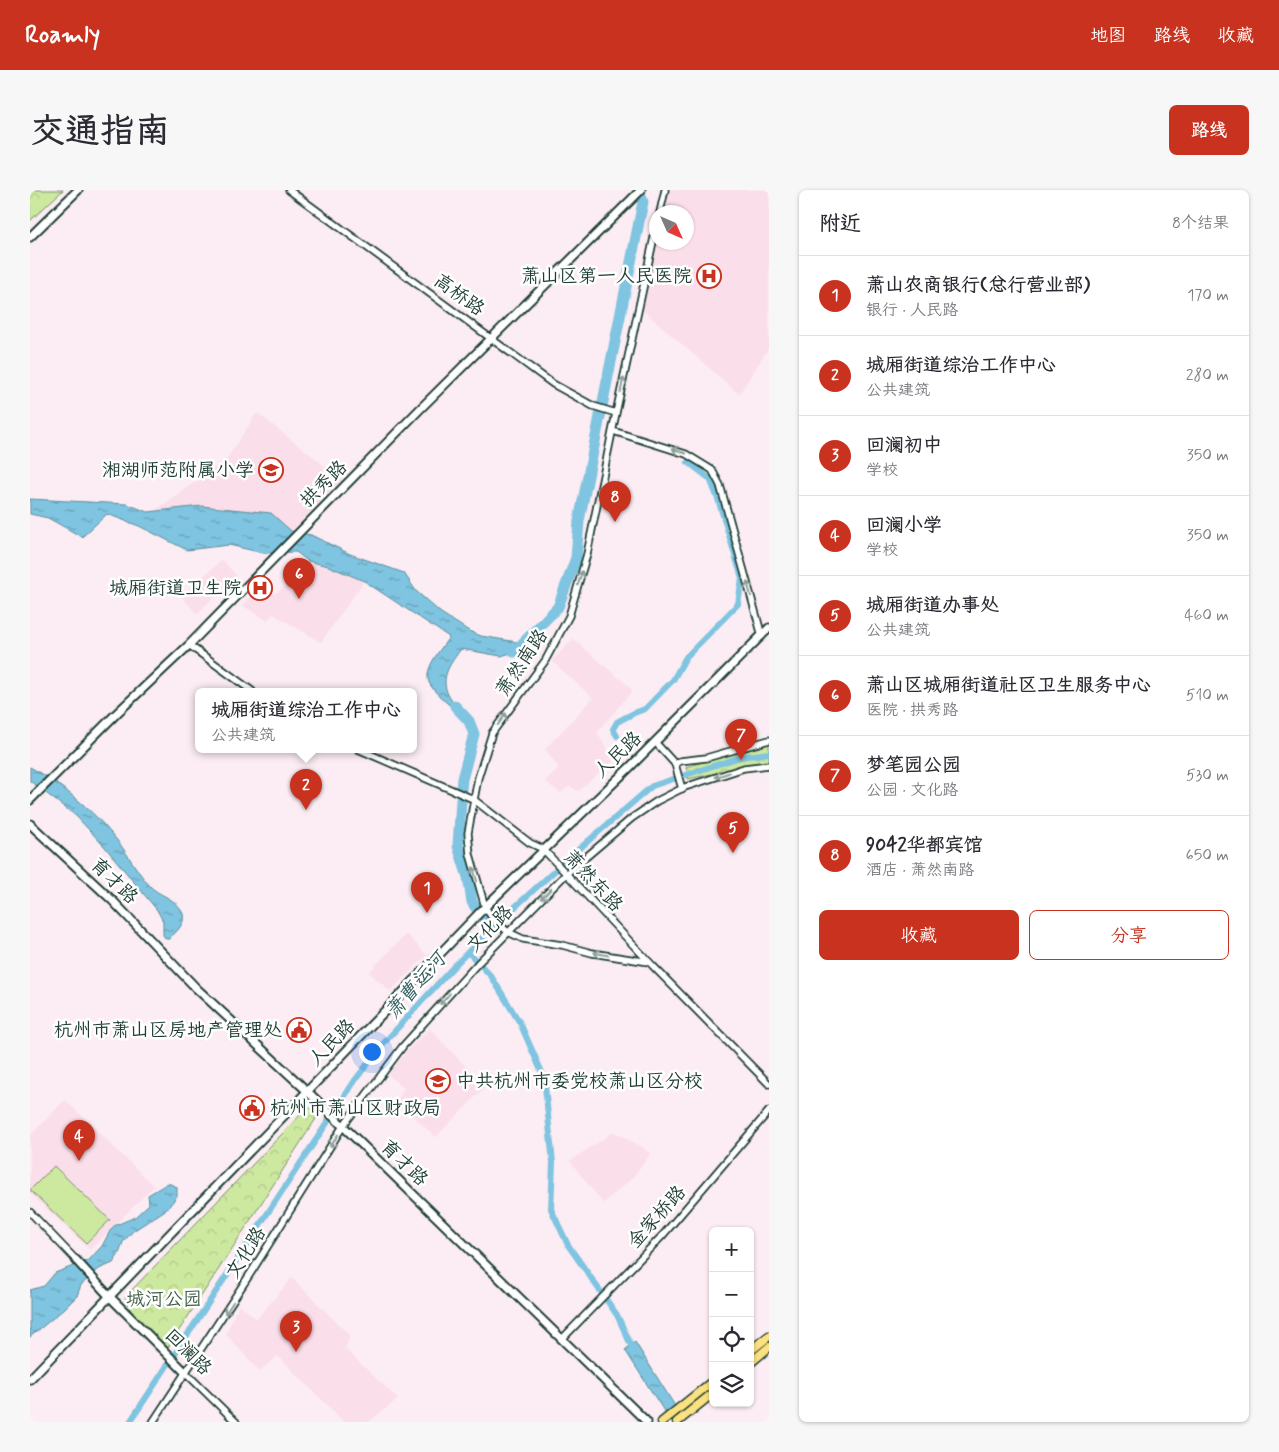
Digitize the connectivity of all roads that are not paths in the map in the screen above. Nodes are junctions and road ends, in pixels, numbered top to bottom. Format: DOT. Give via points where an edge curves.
graph roads {
  1 [pos="78,190"];
  2 [pos="289,190"];
  3 [pos="641,190"];
  4 [pos="665,190"];
  5 [pos="662,205"];
  6 [pos="30,237"];
  7 [pos="651,250"];
  8 [pos="492,338"];
  9 [pos="616,413"];
  10 [pos="613,431"];
  11 [pos="769,628"];
  12 [pos="762,636"];
  13 [pos="189,644"];
  14 [pos="248,688"];
  15 [pos="769,740"];
  16 [pos="654,742"];
  17 [pos="367,753"];
  18 [pos="675,764"];
  19 [pos="769,765"];
  20 [pos="682,788"];
  21 [pos="473,799"];
  22 [pos="30,800"];
  23 [pos="30,824"];
  24 [pos="543,849"];
  25 [pos="564,873"];
  26 [pos="485,907"];
  27 [pos="506,931"];
  28 [pos="649,962"];
  29 [pos="769,1084"];
  30 [pos="307,1092"];
  31 [pos="769,1111"];
  32 [pos="343,1126"];
  33 [pos="30,1212"];
  34 [pos="76,1260"];
  35 [pos="109,1296"];
  36 [pos="769,1336"];
  37 [pos="563,1338"];
  38 [pos="769,1347"];
  39 [pos="754,1348"];
  40 [pos="751,1362"];
  41 [pos="186,1373"];
  42 [pos="30,1379"];
  43 [pos="709,1384"];
  44 [pos="709,1396"];
  45 [pos="664,1421"];
  46 [pos="153,1422"];
  47 [pos="236,1422"];
  48 [pos="647,1422"];
  49 [pos="677,1422"];
  1 -- 6 [label="main road"];
  2 -- 8 [label="street, 高桥路"];
  3 -- 8 [label="main road, 拱秀路"];
  4 -- 5 [label="street"];
  9 -- 7 [label="street, 萧然南路, one-way"];
  8 -- 9 [label="street, 高桥路" via="552,384 593,406"];
  8 -- 13 [label="main road, 拱秀路"];
  9 -- 10 [label="street, 萧然南路"];
  12 -- 10 [label="street, one-way" via="720,485 712,470 677,450"];
  21 -- 10 [label="street, 萧然南路, one-way" via="492,733 545,661 569,616 587,554"];
  11 -- 12 [label="main road, 人民路"];
  12 -- 16 [label="main road, 人民路"];
  13 -- 14 [label="street"];
  13 -- 22 [label="main road, 拱秀路"];
  15 -- 18 [label="street"];
  16 -- 18 [label="street"];
  16 -- 24 [label="main road, 人民路"];
  17 -- 21 [label="street, 萧然东路"];
  18 -- 20 [label="street"];
  19 -- 20 [label="street, 文化路, one-way" via="744,768"];
  20 -- 25 [label="street, 文化路" via="632,818"];
  21 -- 24 [label="street, 萧然东路" via="530,843"];
  26 -- 21 [label="street, 萧然南路, one-way" via="470,854 468,833"];
  23 -- 30 [label="main road, 育才路"];
  24 -- 25 [label="street, 萧然东路"];
  24 -- 26 [label="main road, 人民路"];
  25 -- 27 [label="street, 文化路, one-way"];
  25 -- 28 [label="street, 萧然东路"];
  26 -- 27 [label="street, 萧然南路"];
  26 -- 30 [label="main road, 人民路"];
  28 -- 27 [label="street, 萧然南路, one-way" via="523,939"];
  27 -- 32 [label="street, 文化路, one-way" via="403,1046"];
  28 -- 29 [label="street, 萧然东路"];
  30 -- 32 [label="main road, 育才路"];
  30 -- 35 [label="main road, 人民路"];
  31 -- 37 [label="street, 金家桥路" via="663,1235"];
  32 -- 37 [label="main road, 育才路"];
  32 -- 41 [label="street, 文化路, one-way"];
  33 -- 34 [label="street"];
  34 -- 35 [label="main road, 回澜路"];
  35 -- 41 [label="main road, 回澜路"];
  35 -- 42 [label="main road, 人民路"];
  36 -- 39 [label="main road"];
  37 -- 48 [label="main road, 育才路"];
  38 -- 40 [label="main road"];
  41 -- 46 [label="street, 文化路"];
  41 -- 47 [label="street, 回澜路"];
  43 -- 45 [label="main road"];
  44 -- 49 [label="main road"];
}
